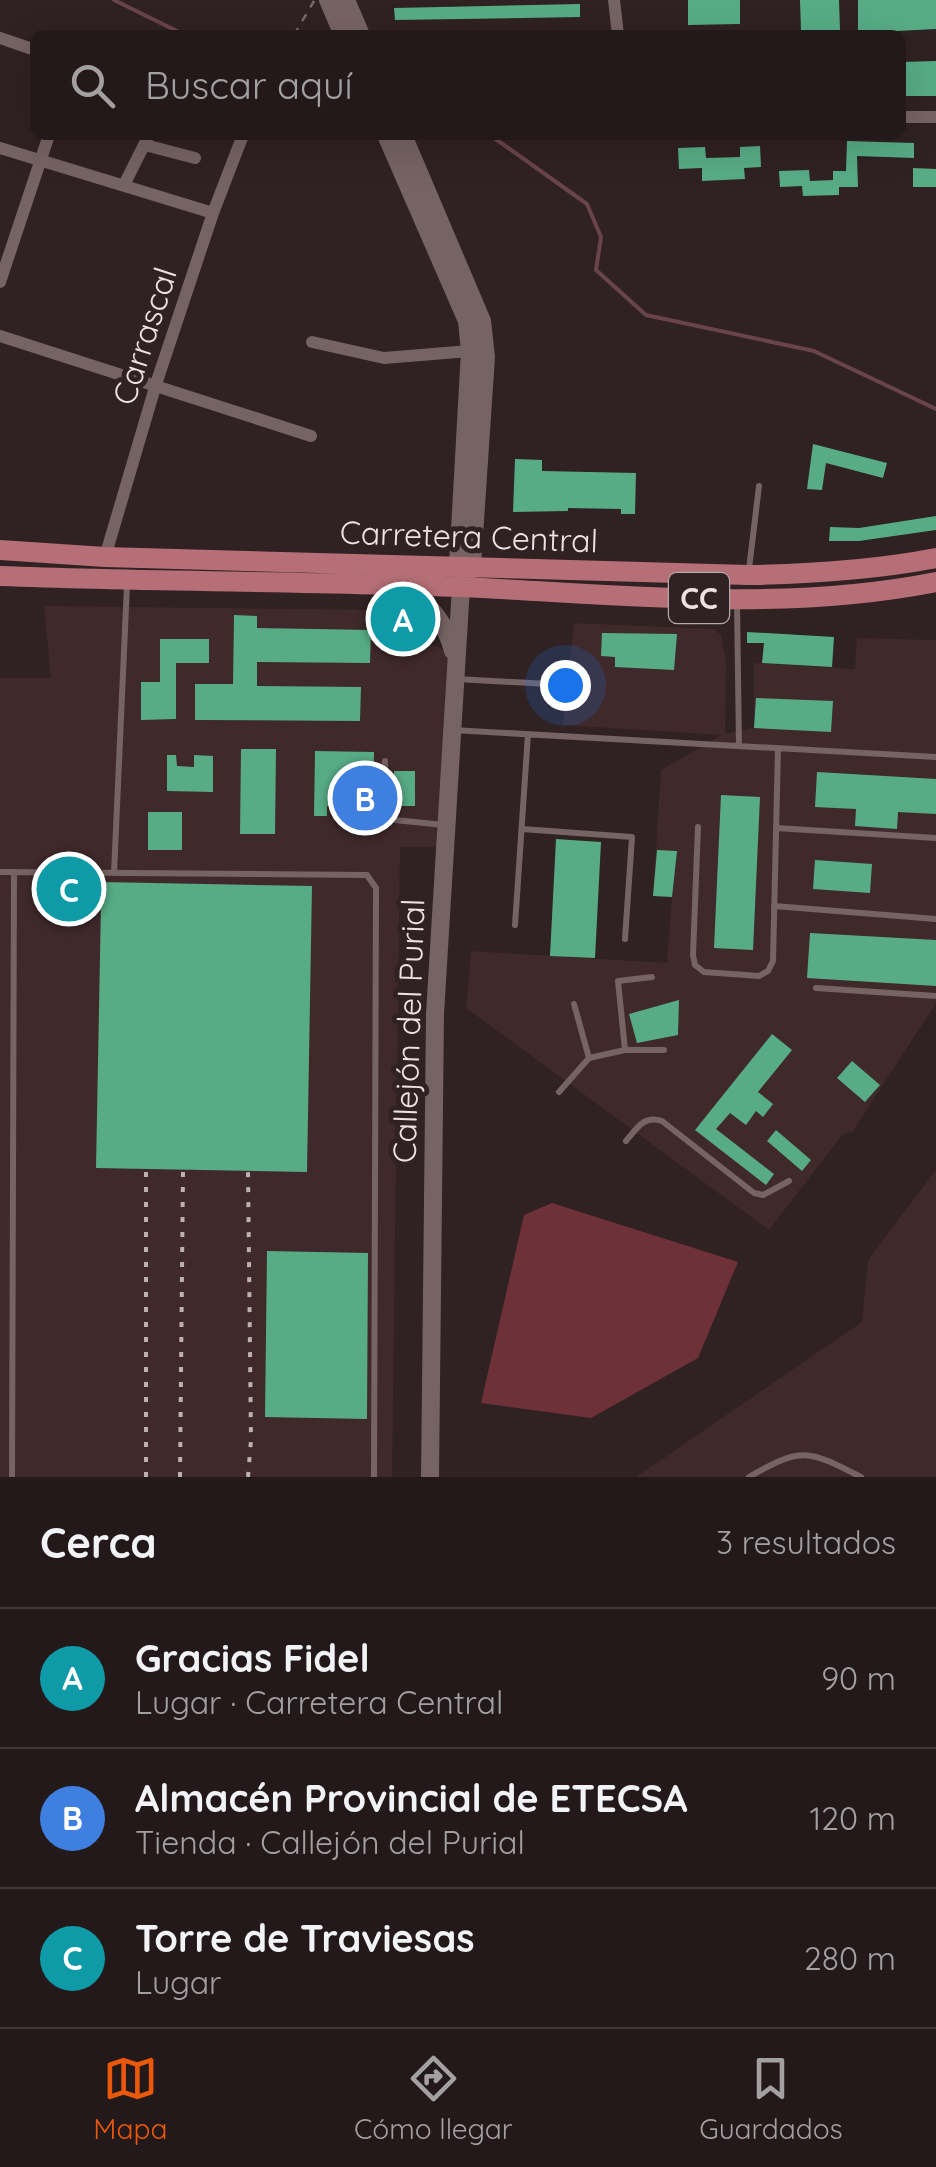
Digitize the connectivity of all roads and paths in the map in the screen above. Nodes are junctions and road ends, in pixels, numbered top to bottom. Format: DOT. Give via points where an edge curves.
graph roads {
  1 [pos="314,0"];
  2 [pos="328,0"];
  3 [pos="346,0"];
  4 [pos="614,0"];
  5 [pos="297,30"];
  6 [pos="341,30"];
  7 [pos="359,30"];
  8 [pos="617,30"];
  9 [pos="0,38"];
  10 [pos="30,48"];
  11 [pos="906,117"];
  12 [pos="936,117"];
  13 [pos="47,140"];
  14 [pos="147,140"];
  15 [pos="241,140"];
  16 [pos="388,140"];
  17 [pos="406,140"];
  18 [pos="0,148"];
  19 [pos="196,158"];
  20 [pos="40,159"];
  21 [pos="124,185"];
  22 [pos="213,212"];
  23 [pos="0,282"];
  24 [pos="0,336"];
  25 [pos="312,342"];
  26 [pos="470,352"];
  27 [pos="156,384"];
  28 [pos="311,436"];
  29 [pos="759,486"];
  30 [pos="0,550"];
  31 [pos="105,557"];
  32 [pos="936,558"];
  33 [pos="465,565"];
  34 [pos="748,575"];
  35 [pos="0,576"];
  36 [pos="127,581"];
  37 [pos="936,582"];
  38 [pos="402,585"];
  39 [pos="461,587"];
  40 [pos="737,600"];
  41 [pos="455,670"];
  42 [pos="549,684"];
  43 [pos="451,730"];
  44 [pos="528,734"];
  45 [pos="739,746"];
  46 [pos="778,748"];
  47 [pos="936,757"];
  48 [pos="385,761"];
  49 [pos="446,826"];
  50 [pos="698,828"];
  51 [pos="776,828"];
  52 [pos="522,830"];
  53 [pos="936,838"];
  54 [pos="0,872"];
  55 [pos="14,872"];
  56 [pos="114,873"];
  57 [pos="774,906"];
  58 [pos="936,920"];
  59 [pos="515,926"];
  60 [pos="625,939"];
  61 [pos="652,977"];
  62 [pos="816,988"];
  63 [pos="936,996"];
  64 [pos="574,1004"];
  65 [pos="625,1050"];
  66 [pos="664,1050"];
  67 [pos="589,1058"];
  68 [pos="558,1092"];
  69 [pos="626,1140"];
  70 [pos="789,1181"];
  71 [pos="12,1477"];
  72 [pos="374,1477"];
  73 [pos="430,1477"];
  74 [pos="748,1477"];
  75 [pos="861,1477"];
  1 -- 5 [label="path"];
  2 -- 6 [label="main road"];
  3 -- 7 [label="main road"];
  4 -- 8 [label="street"];
  9 -- 10 [label="street"];
  11 -- 12 [label="street"];
  13 -- 20 [label="street"];
  14 -- 19 [label="street"];
  14 -- 21 [label="street"];
  15 -- 22 [label="street, Carrascal"];
  16 -- 26 [label="main road" via="467,321"];
  17 -- 33 [label="main road" via="482,320 486,357"];
  18 -- 20 [label="street"];
  20 -- 21 [label="street"];
  20 -- 23 [label="street"];
  21 -- 22 [label="street"];
  22 -- 27 [label="street, Carrascal"];
  24 -- 27 [label="street"];
  25 -- 26 [label="street" via="384,358"];
  26 -- 33 [label="main road"];
  27 -- 28 [label="street"];
  27 -- 31 [label="street, Carrascal"];
  29 -- 34 [label="lane"];
  30 -- 31 [label="main road, Carretera Central / CC"];
  31 -- 33 [label="main road, Carretera Central / CC"];
  32 -- 34 [label="main road, Carretera Central / CC" via="888,568"];
  33 -- 34 [label="main road, Carretera Central / CC"];
  33 -- 39 [label="main road, Callejón del Purial"];
  34 -- 40 [label="main road"];
  35 -- 36 [label="main road, Carretera Central / CC"];
  36 -- 38 [label="main road, Carretera Central / CC"];
  36 -- 56 [label="lane"];
  37 -- 40 [label="main road, Carretera Central / CC"];
  38 -- 39 [label="main road, Carretera Central / CC"];
  38 -- 41 [label="main road" via="438,616"];
  39 -- 40 [label="main road, Carretera Central / CC"];
  39 -- 41 [label="main road, Callejón del Purial"];
  40 -- 45 [label="lane"];
  41 -- 42 [label="lane"];
  41 -- 43 [label="main road, Callejón del Purial"];
  43 -- 44 [label="lane"];
  43 -- 49 [label="main road, Callejón del Purial"];
  44 -- 45 [label="lane"];
  44 -- 52 [label="lane"];
  45 -- 46 [label="lane"];
  46 -- 47 [label="lane"];
  46 -- 51 [label="lane"];
  48 -- 49 [label="lane" via="385,819"];
  49 -- 73 [label="main road, Callejón del Purial" via="435,1014"];
  50 -- 57 [label="lane" via="695,965 704,972 768,971"];
  51 -- 53 [label="lane"];
  51 -- 57 [label="lane"];
  52 -- 59 [label="lane"];
  52 -- 60 [label="lane" via="632,837"];
  54 -- 55 [label="lane"];
  55 -- 56 [label="lane"];
  55 -- 71 [label="lane"];
  56 -- 72 [label="lane" via="373,880"];
  57 -- 58 [label="lane"];
  61 -- 65 [label="lane" via="618,981"];
  62 -- 63 [label="lane"];
  64 -- 67 [label="lane"];
  65 -- 66 [label="lane"];
  65 -- 67 [label="lane"];
  67 -- 68 [label="lane"];
  69 -- 70 [label="lane" via="653,1118 754,1193"];
  74 -- 75 [label="lane" via="786,1456 808,1454"];
}
